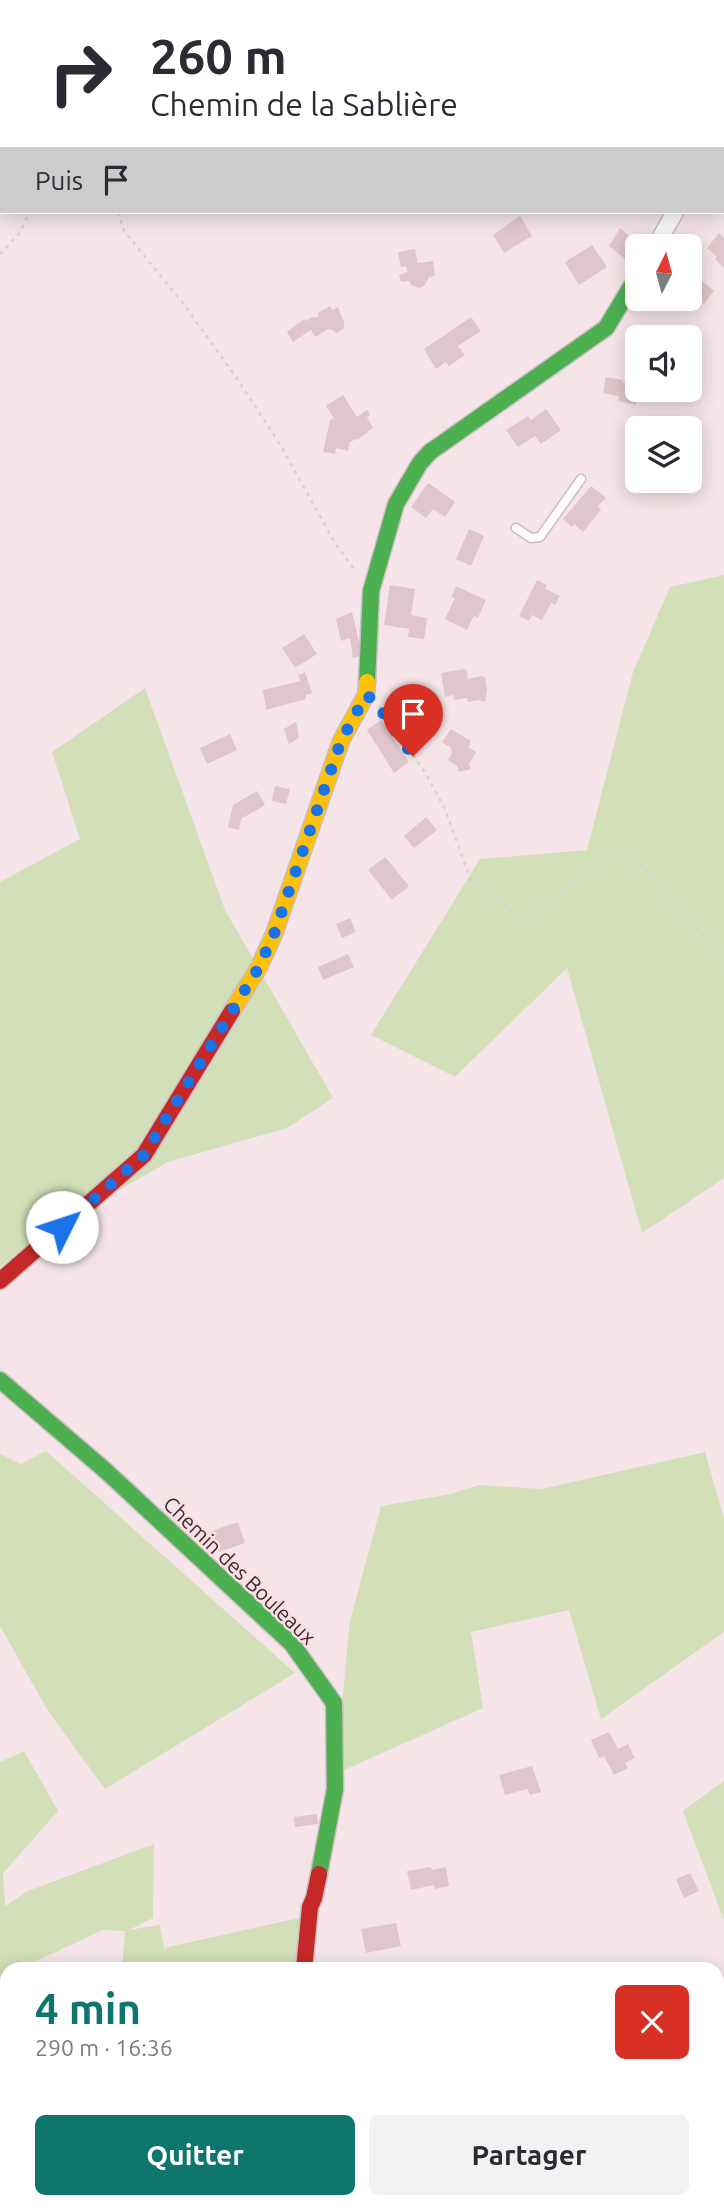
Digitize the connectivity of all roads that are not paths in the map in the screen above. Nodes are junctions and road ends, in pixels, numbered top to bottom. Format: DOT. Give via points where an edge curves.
graph roads {
  1 [pos="674,214"];
  2 [pos="662,234"];
  3 [pos="625,297"];
  4 [pos="581,479"];
  5 [pos="516,528"];
  6 [pos="0,1281"];
  7 [pos="0,1380"];
  8 [pos="305,1962"];
  1 -- 2 [label="street"];
  3 -- 6 [label="street" via="606,328 420,463 396,504 371,591 366,695 341,741 264,956 144,1155"];
  4 -- 5 [label="lane" via="540,537 531,538"];
  7 -- 8 [label="street, Chemin des Bouleaux" via="106,1471 292,1644 334,1703 335,1789 310,1907"];
}
